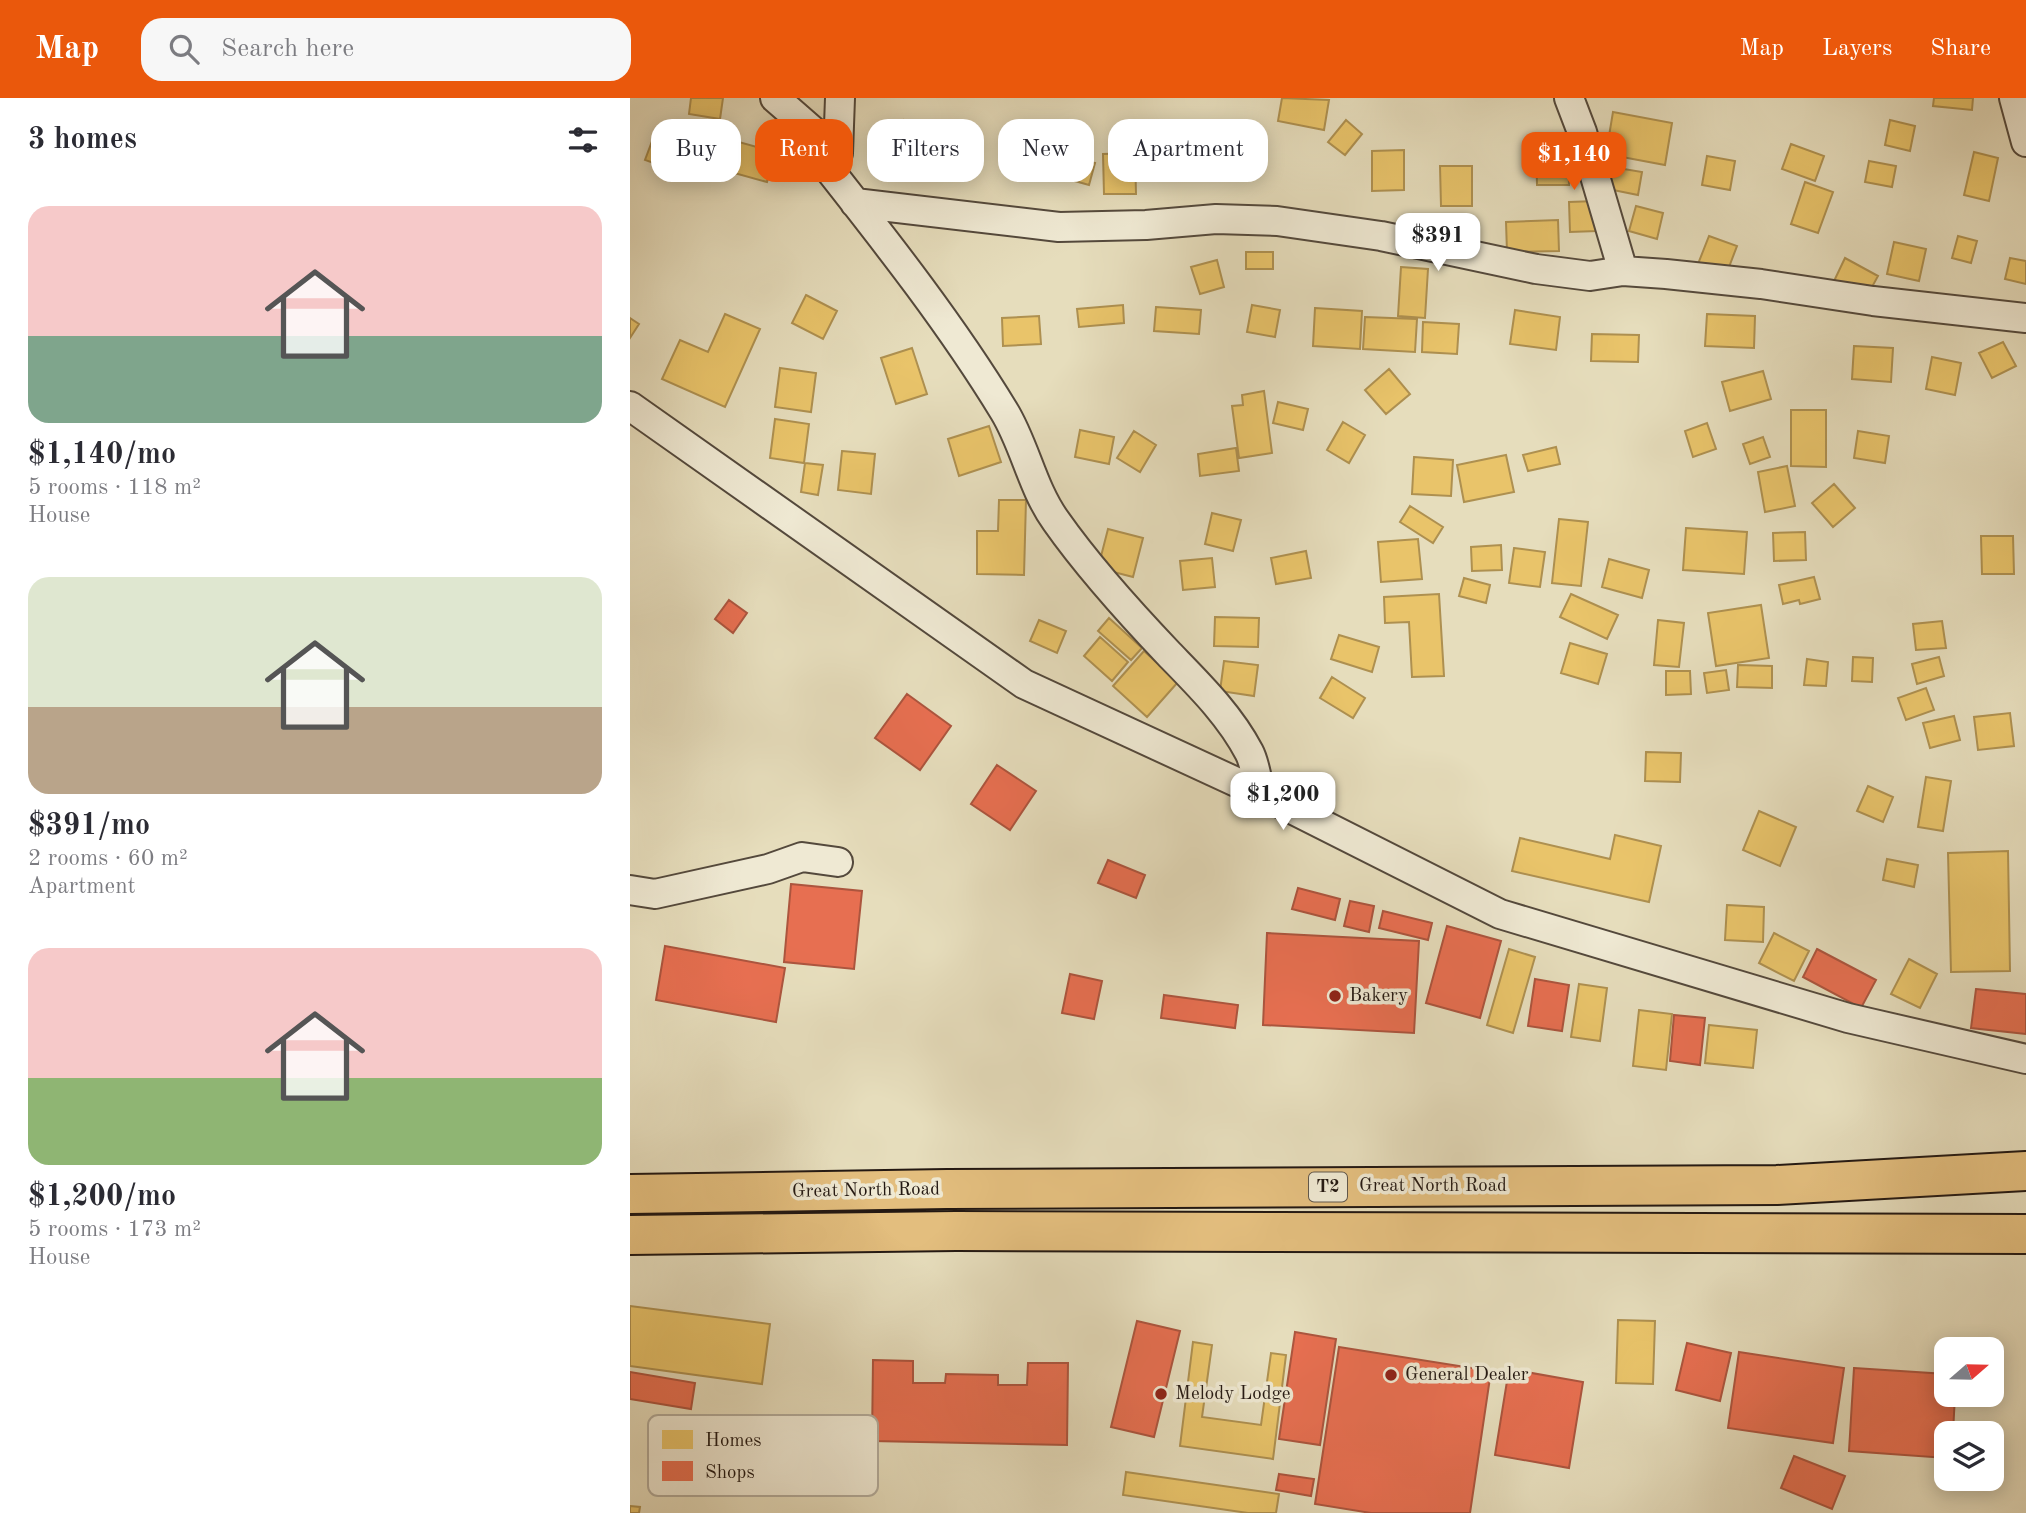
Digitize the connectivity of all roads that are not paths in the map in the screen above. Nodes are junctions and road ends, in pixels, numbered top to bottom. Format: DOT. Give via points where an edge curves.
graph roads {
  1 [pos="775,98"];
  2 [pos="840,98"];
  3 [pos="1569,98"];
  4 [pos="2014,98"];
  5 [pos="799,119"];
  6 [pos="839,119"];
  7 [pos="2026,142"];
  8 [pos="839,182"];
  9 [pos="855,202"];
  10 [pos="1623,271"];
  11 [pos="2026,318"];
  12 [pos="630,406"];
  13 [pos="1260,793"];
  14 [pos="838,862"];
  15 [pos="630,890"];
  16 [pos="2026,1059"];
  17 [pos="2026,1171"];
  18 [pos="630,1194"];
  19 [pos="2026,1234"];
  20 [pos="630,1235"];
  1 -- 5 [label="street"];
  2 -- 6 [label="street"];
  3 -- 10 [label="street"];
  4 -- 7 [label="street"];
  8 -- 9 [label="street"];
  9 -- 10 [label="street" via="1059,227 1216,219 1277,221 1381,236 1536,269 1590,276"];
  9 -- 13 [label="street" via="975,365 1007,415 1054,517 1081,555 1209,695 1250,753"];
  10 -- 11 [label="street"];
  12 -- 13 [label="street" via="1024,684"];
  13 -- 16 [label="street" via="1500,914 1848,1018"];
  14 -- 15 [label="street" via="802,857 655,894"];
  17 -- 18 [label="highway, Great North Road / T2" via="1777,1185"];
  19 -- 20 [label="highway" via="956,1231"];
}
